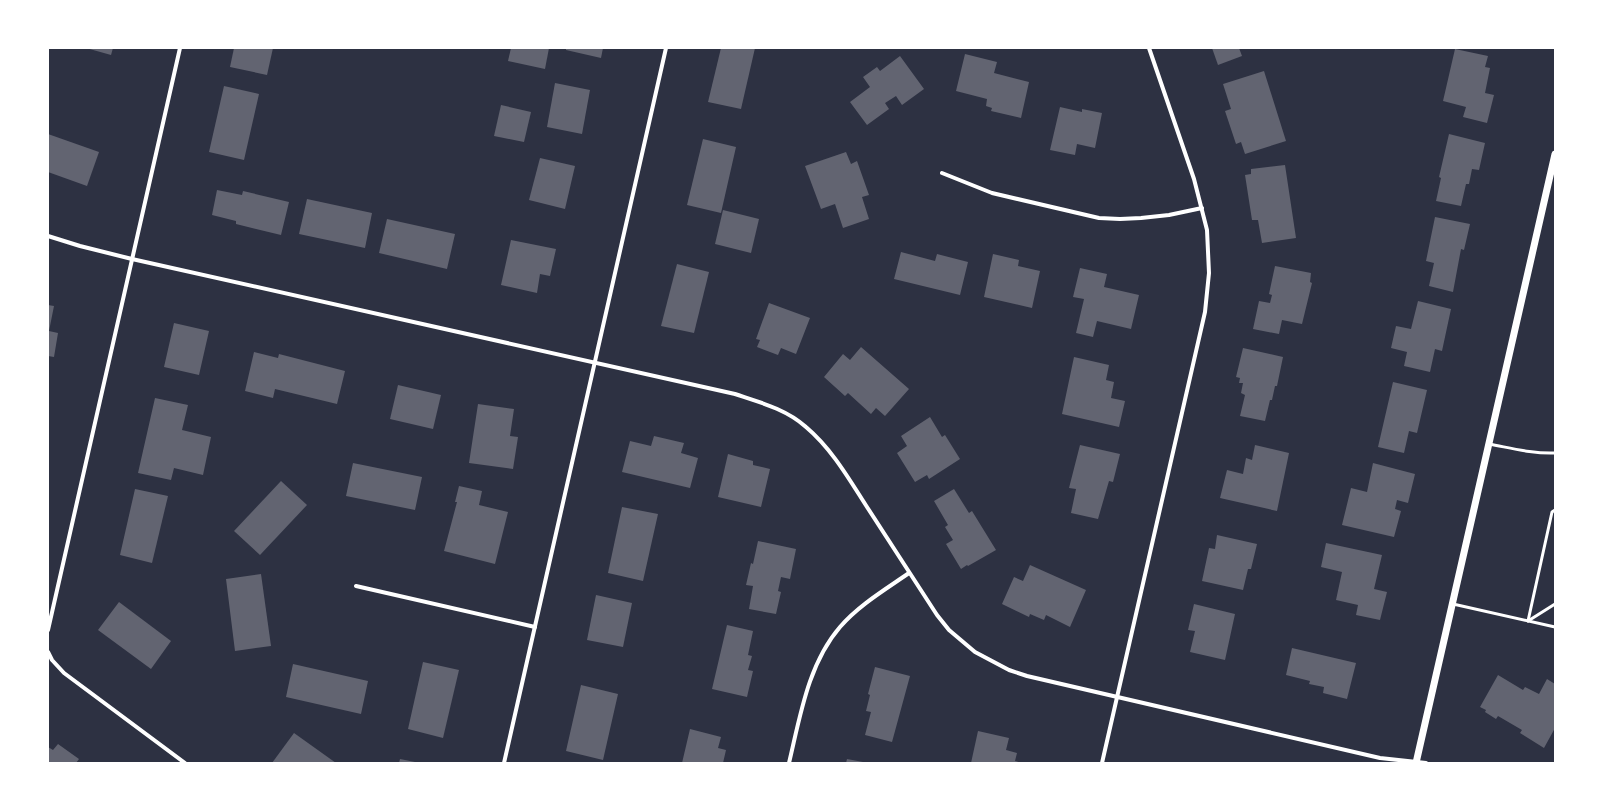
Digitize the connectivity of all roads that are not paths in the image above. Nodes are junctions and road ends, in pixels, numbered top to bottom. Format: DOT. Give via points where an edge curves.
graph roads {
  1 [pos="180,48"];
  2 [pos="666,48"];
  3 [pos="1149,48"];
  4 [pos="1555,154"];
  5 [pos="942,173"];
  6 [pos="1202,208"];
  7 [pos="48,236"];
  8 [pos="132,259"];
  9 [pos="595,362"];
  10 [pos="1489,444"];
  11 [pos="1555,453"];
  12 [pos="1555,510"];
  13 [pos="909,573"];
  14 [pos="356,586"];
  15 [pos="1453,604"];
  16 [pos="1555,604"];
  17 [pos="1528,621"];
  18 [pos="535,627"];
  19 [pos="1555,627"];
  20 [pos="48,630"];
  21 [pos="48,652"];
  22 [pos="1117,697"];
  23 [pos="1416,762"];
  24 [pos="185,763"];
  25 [pos="504,763"];
  26 [pos="789,763"];
  27 [pos="1102,763"];
  28 [pos="1426,763"];
  1 -- 8 [label="street"];
  2 -- 9 [label="street"];
  3 -- 6 [label="street"];
  4 -- 10 [label="street"];
  5 -- 6 [label="street" via="992,193 1099,218 1141,218"];
  6 -- 22 [label="street" via="1207,230 1209,273 1205,312"];
  7 -- 8 [label="street"];
  8 -- 9 [label="street"];
  8 -- 20 [label="street"];
  9 -- 13 [label="street" via="734,394 771,406 806,426 841,468"];
  9 -- 18 [label="street"];
  10 -- 11 [label="lane"];
  10 -- 15 [label="street"];
  12 -- 17 [label="lane" via="1552,512"];
  13 -- 22 [label="street" via="950,630 975,652 1027,676"];
  13 -- 26 [label="street" via="855,612 827,645 808,686"];
  14 -- 18 [label="street"];
  15 -- 17 [label="lane"];
  15 -- 23 [label="street"];
  16 -- 17 [label="lane"];
  17 -- 19 [label="lane"];
  18 -- 25 [label="street"];
  21 -- 24 [label="street" via="64,673"];
  22 -- 23 [label="street" via="1380,758"];
  22 -- 27 [label="street"];
  23 -- 28 [label="street"];
}
